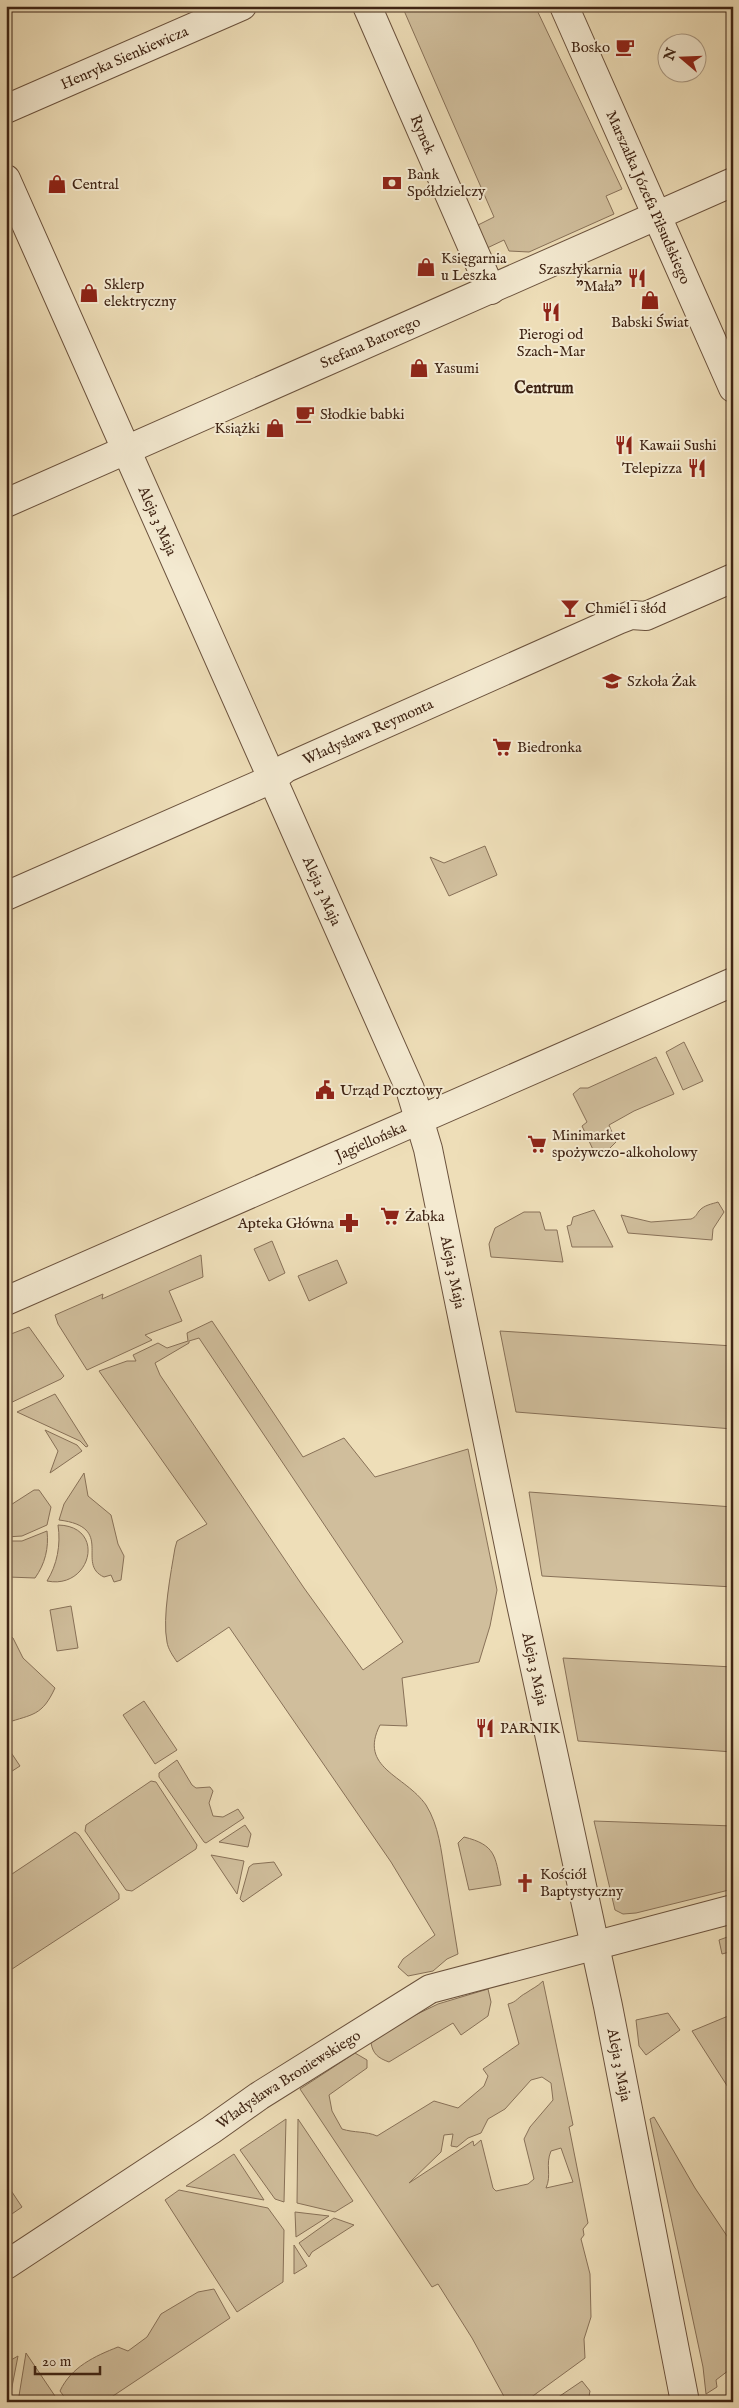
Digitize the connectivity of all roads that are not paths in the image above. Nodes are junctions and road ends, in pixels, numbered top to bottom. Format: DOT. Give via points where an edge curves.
graph roads {
  1 [pos="242,6"];
  2 [pos="367,6"];
  3 [pos="564,6"];
  4 [pos="6,110"];
  5 [pos="6,179"];
  6 [pos="733,182"];
  7 [pos="657,216"];
  8 [pos="491,290"];
  9 [pos="733,388"];
  10 [pos="127,449"];
  11 [pos="6,503"];
  12 [pos="733,578"];
  13 [pos="272,779"];
  14 [pos="6,896"];
  15 [pos="733,982"];
  16 [pos="419,1118"];
  17 [pos="6,1301"];
  18 [pos="733,1909"];
  19 [pos="594,1946"];
  20 [pos="6,2265"];
  21 [pos="685,2402"];
  1 -- 4 [label="street, Henryka Sienkiewicza"];
  2 -- 8 [label="street, Rynek"];
  3 -- 7 [label="street, Marszałka Józefa Piłsudskiego"];
  5 -- 10 [label="street, Aleja 3 Maja"];
  6 -- 7 [label="street, Stefana Batorego"];
  7 -- 8 [label="street, Stefana Batorego"];
  7 -- 9 [label="street, Marszałka Józefa Piłsudskiego"];
  8 -- 10 [label="street, Stefana Batorego"];
  10 -- 11 [label="street, Stefana Batorego"];
  10 -- 13 [label="street, Aleja 3 Maja"];
  12 -- 13 [label="street, Władysława Reymonta" via="646,616 630,615 618,620 294,764"];
  13 -- 14 [label="street, Władysława Reymonta"];
  13 -- 16 [label="street, Aleja 3 Maja" via="410,1089"];
  15 -- 16 [label="street, Jagiellońska"];
  16 -- 17 [label="street, Jagiellońska"];
  16 -- 19 [label="street, Aleja 3 Maja"];
  18 -- 19 [label="street, Władysława Broniewskiego"];
  19 -- 20 [label="street, Władysława Broniewskiego" via="430,1989 259,2096"];
  19 -- 21 [label="street, Aleja 3 Maja"];
}
